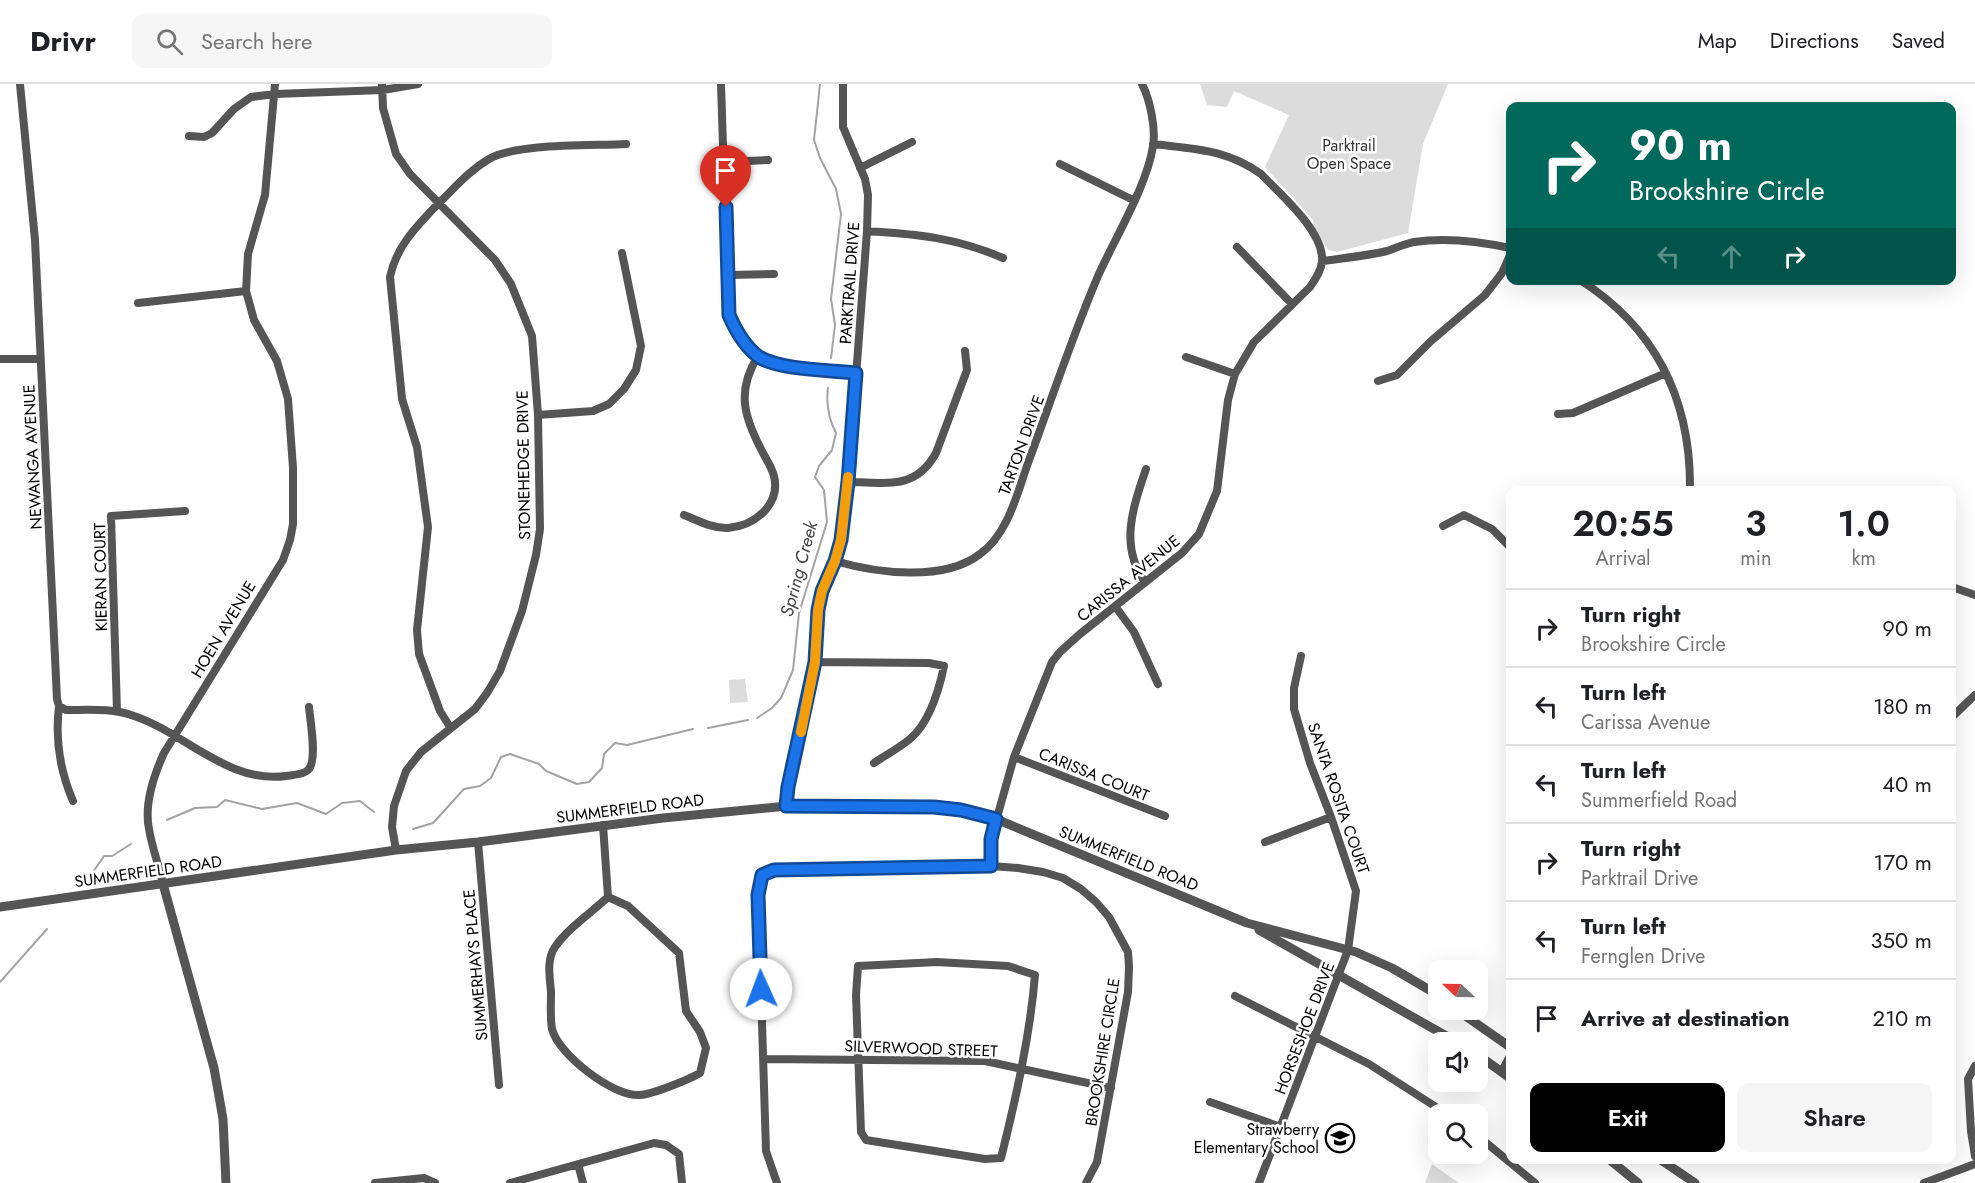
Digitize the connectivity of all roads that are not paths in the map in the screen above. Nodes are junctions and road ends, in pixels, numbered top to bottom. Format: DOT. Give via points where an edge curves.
graph roads {
  1 [pos="20,84"];
  2 [pos="275,84"];
  3 [pos="418,84"];
  4 [pos="721,84"];
  5 [pos="843,84"];
  6 [pos="1142,84"];
  7 [pos="382,87"];
  8 [pos="275,94"];
  9 [pos="189,136"];
  10 [pos="912,142"];
  11 [pos="626,144"];
  12 [pos="1153,144"];
  13 [pos="768,159"];
  14 [pos="724,162"];
  15 [pos="1060,164"];
  16 [pos="860,168"];
  17 [pos="1133,200"];
  18 [pos="439,204"];
  19 [pos="867,231"];
  20 [pos="1237,247"];
  21 [pos="1506,247"];
  22 [pos="622,253"];
  23 [pos="1003,258"];
  24 [pos="1323,261"];
  25 [pos="1506,264"];
  26 [pos="774,274"];
  27 [pos="728,275"];
  28 [pos="1587,285"];
  29 [pos="246,291"];
  30 [pos="138,303"];
  31 [pos="1292,304"];
  32 [pos="965,351"];
  33 [pos="758,356"];
  34 [pos="1186,357"];
  35 [pos="0,358"];
  36 [pos="40,359"];
  37 [pos="856,373"];
  38 [pos="1666,373"];
  39 [pos="1235,374"];
  40 [pos="1378,381"];
  41 [pos="1558,414"];
  42 [pos="538,415"];
  43 [pos="1146,469"];
  44 [pos="848,482"];
  45 [pos="1690,486"];
  46 [pos="185,512"];
  47 [pos="684,515"];
  48 [pos="1443,526"];
  49 [pos="1506,543"];
  50 [pos="835,561"];
  51 [pos="1145,582"];
  52 [pos="1956,588"];
  53 [pos="1975,595"];
  54 [pos="1115,606"];
  55 [pos="1301,656"];
  56 [pos="815,662"];
  57 [pos="1158,684"];
  58 [pos="1975,695"];
  59 [pos="59,706"];
  60 [pos="309,707"];
  61 [pos="117,711"];
  62 [pos="1956,713"];
  63 [pos="450,727"];
  64 [pos="175,736"];
  65 [pos="1014,757"];
  66 [pos="874,763"];
  67 [pos="73,801"];
  68 [pos="786,806"];
  69 [pos="1165,816"];
  70 [pos="1332,817"];
  71 [pos="996,819"];
  72 [pos="603,825"];
  73 [pos="478,842"];
  74 [pos="1266,842"];
  75 [pos="396,850"];
  76 [pos="991,866"];
  77 [pos="163,884"];
  78 [pos="608,897"];
  79 [pos="0,907"];
  80 [pos="1247,923"];
  81 [pos="1348,951"];
  82 [pos="1339,975"];
  83 [pos="1428,989"];
  84 [pos="1235,996"];
  85 [pos="1471,1020"];
  86 [pos="1439,1032"];
  87 [pos="1314,1037"];
  88 [pos="1506,1044"];
  89 [pos="764,1059"];
  90 [pos="858,1059"];
  91 [pos="1488,1062"];
  92 [pos="1506,1064"];
  93 [pos="1975,1066"];
  94 [pos="1021,1067"];
  95 [pos="1502,1071"];
  96 [pos="1506,1074"];
  97 [pos="499,1085"];
  98 [pos="1111,1088"];
  99 [pos="1210,1102"];
  100 [pos="1431,1104"];
  101 [pos="1281,1128"];
  102 [pos="1488,1144"];
  103 [pos="1975,1156"];
  104 [pos="1506,1159"];
  105 [pos="578,1164"];
  106 [pos="1512,1164"];
  107 [pos="1616,1164"];
  108 [pos="1667,1164"];
  109 [pos="1975,1164"];
  110 [pos="226,1183"];
  111 [pos="375,1183"];
  112 [pos="435,1183"];
  113 [pos="510,1183"];
  114 [pos="583,1183"];
  115 [pos="682,1183"];
  116 [pos="777,1183"];
  117 [pos="1086,1183"];
  118 [pos="1259,1183"];
  119 [pos="1535,1183"];
  120 [pos="1638,1183"];
  121 [pos="1695,1183"];
  122 [pos="1924,1183"];
  1 -- 36 [label="street, NEWANGA AVENUE"];
  2 -- 8 [label="street, HOEN AVENUE"];
  3 -- 7 [label="street"];
  4 -- 14 [label="street"];
  5 -- 16 [label="street, PARKTRAIL DRIVE" via="843,127"];
  6 -- 12 [label="street" via="1152,119"];
  7 -- 8 [label="street"];
  7 -- 18 [label="street, STONEHEDGE DRIVE" via="383,108 396,154"];
  8 -- 9 [label="street" via="250,97 212,133"];
  8 -- 29 [label="street, HOEN AVENUE" via="265,195 248,254"];
  10 -- 16 [label="street"];
  11 -- 18 [label="street" via="513,150 474,170"];
  12 -- 17 [label="street, TARTON DRIVE"];
  12 -- 24 [label="street" via="1218,152 1254,168 1312,229"];
  13 -- 14 [label="street"];
  14 -- 27 [label="street"];
  15 -- 17 [label="street"];
  16 -- 19 [label="street, PARKTRAIL DRIVE" via="868,195"];
  17 -- 50 [label="street, TARTON DRIVE" via="1091,293 1013,506 990,546 968,563 936,571 876,571"];
  18 -- 42 [label="street, STONEHEDGE DRIVE" via="495,260 511,284 532,336"];
  18 -- 63 [label="street" via="403,243 390,277 402,399 417,447 428,527 417,630 419,654"];
  19 -- 23 [label="street" via="940,237"];
  19 -- 37 [label="street, PARKTRAIL DRIVE"];
  20 -- 31 [label="street"];
  21 -- 24 [label="street" via="1476,240 1412,242 1352,258"];
  22 -- 42 [label="street" via="641,346 636,370 609,404 593,411"];
  24 -- 31 [label="street, CARISSA AVENUE" via="1310,287"];
  25 -- 40 [label="street" via="1485,295 1397,375"];
  26 -- 27 [label="street"];
  27 -- 33 [label="street" via="729,315 736,331"];
  28 -- 38 [label="street" via="1612,303 1651,345"];
  29 -- 30 [label="street"];
  29 -- 64 [label="street, HOEN AVENUE" via="254,320 277,361 288,399 293,524 283,560"];
  31 -- 39 [label="street, CARISSA AVENUE" via="1254,342"];
  32 -- 44 [label="street" via="966,370 936,453 925,469 910,479 893,482"];
  33 -- 37 [label="street" via="778,364"];
  33 -- 47 [label="street" via="747,375 745,411 774,475 773,498 755,519 727,528"];
  34 -- 39 [label="street"];
  35 -- 36 [label="street"];
  36 -- 59 [label="street, NEWANGA AVENUE"];
  37 -- 44 [label="street, PARKTRAIL DRIVE"];
  38 -- 41 [label="street" via="1574,413"];
  38 -- 45 [label="street" via="1685,428"];
  39 -- 51 [label="street, CARISSA AVENUE" via="1226,412 1217,491 1205,522 1182,553"];
  42 -- 63 [label="street, STONEHEDGE DRIVE" via="540,529 522,611 500,671 487,693 475,709"];
  43 -- 51 [label="street" via="1130,529 1132,559"];
  44 -- 50 [label="street, PARKTRAIL DRIVE"];
  46 -- 61 [label="street, KIERAN COURT" via="111,516"];
  48 -- 49 [label="street" via="1464,515 1492,529"];
  50 -- 56 [label="street, PARKTRAIL DRIVE" via="818,610"];
  51 -- 54 [label="street, CARISSA AVENUE"];
  52 -- 53 [label="street"];
  54 -- 57 [label="street" via="1134,632"];
  54 -- 65 [label="street, CARISSA AVENUE" via="1052,662"];
  55 -- 70 [label="street, SANTA ROSITA COURT" via="1294,709"];
  56 -- 66 [label="street" via="944,666 920,728"];
  56 -- 68 [label="street, PARKTRAIL DRIVE"];
  58 -- 62 [label="street"];
  59 -- 61 [label="street" via="66,710"];
  59 -- 67 [label="street, NEWANGA AVENUE" via="60,759"];
  60 -- 64 [label="street" via="314,760 309,770 298,774 270,777 247,772 202,753"];
  61 -- 64 [label="street" via="146,720"];
  63 -- 75 [label="street, STONEHEDGE DRIVE" via="406,771 394,806"];
  64 -- 77 [label="street, HOEN AVENUE" via="157,769 148,816"];
  65 -- 69 [label="street, CARISSA COURT"];
  65 -- 71 [label="street, CARISSA AVENUE"];
  68 -- 71 [label="street, SUMMERFIELD ROAD" via="934,807"];
  68 -- 72 [label="street, SUMMERFIELD ROAD"];
  70 -- 74 [label="street"];
  70 -- 81 [label="street, SANTA ROSITA COURT" via="1356,891"];
  71 -- 76 [label="street, CARISSA AVENUE"];
  71 -- 80 [label="street, SUMMERFIELD ROAD"];
  72 -- 73 [label="street, SUMMERFIELD ROAD"];
  72 -- 78 [label="street"];
  73 -- 75 [label="street, SUMMERFIELD ROAD"];
  73 -- 97 [label="street, SUMMERHAYS PLACE"];
  75 -- 77 [label="street, SUMMERFIELD ROAD"];
  76 -- 89 [label="street, BROOKSHIRE CIRCLE" via="774,870 762,875 758,895"];
  76 -- 98 [label="street, BROOKSHIRE CIRCLE" via="1043,872 1081,889 1109,917 1128,952 1128,992"];
  77 -- 79 [label="street, SUMMERFIELD ROAD"];
  77 -- 110 [label="street, HOEN AVENUE" via="214,1068 223,1119"];
  78 -- 78 [label="street" via="628,906 679,953 686,1011 706,1048 700,1073 640,1095 619,1092 596,1080 558,1043 552,1029 549,964 554,949"];
  80 -- 81 [label="street, SUMMERFIELD ROAD"];
  80 -- 82 [label="street, SUMMERFIELD ROAD"];
  81 -- 82 [label="street, HORSESHOE DRIVE"];
  81 -- 83 [label="street, SUMMERFIELD ROAD" via="1392,968"];
  82 -- 86 [label="street, SUMMERFIELD ROAD"];
  82 -- 87 [label="street, HORSESHOE DRIVE"];
  84 -- 87 [label="street"];
  85 -- 88 [label="street"];
  87 -- 100 [label="street" via="1369,1064"];
  87 -- 101 [label="street, HORSESHOE DRIVE"];
  89 -- 90 [label="street, SILVERWOOD STREET"];
  89 -- 116 [label="street, BROOKSHIRE CIRCLE" via="766,1150"];
  90 -- 94 [label="street, SILVERWOOD STREET" via="985,1061"];
  90 -- 94 [label="street" via="861,1132 866,1140 985,1159 1001,1158"];
  90 -- 94 [label="street" via="858,966 937,962 1008,966 1035,975"];
  91 -- 95 [label="street"];
  92 -- 95 [label="street"];
  93 -- 103 [label="street" via="1968,1080"];
  94 -- 98 [label="street, SILVERWOOD STREET"];
  95 -- 96 [label="street"];
  98 -- 117 [label="street, BROOKSHIRE CIRCLE" via="1097,1162"];
  99 -- 101 [label="street"];
  101 -- 118 [label="street, HORSESHOE DRIVE"];
  102 -- 104 [label="street"];
  105 -- 113 [label="street"];
  105 -- 114 [label="street"];
  105 -- 115 [label="street" via="654,1143 666,1144 679,1154"];
  106 -- 119 [label="street"];
  107 -- 120 [label="street"];
  108 -- 121 [label="street"];
  109 -- 122 [label="street"];
  111 -- 112 [label="street" via="424,1178"];
}
